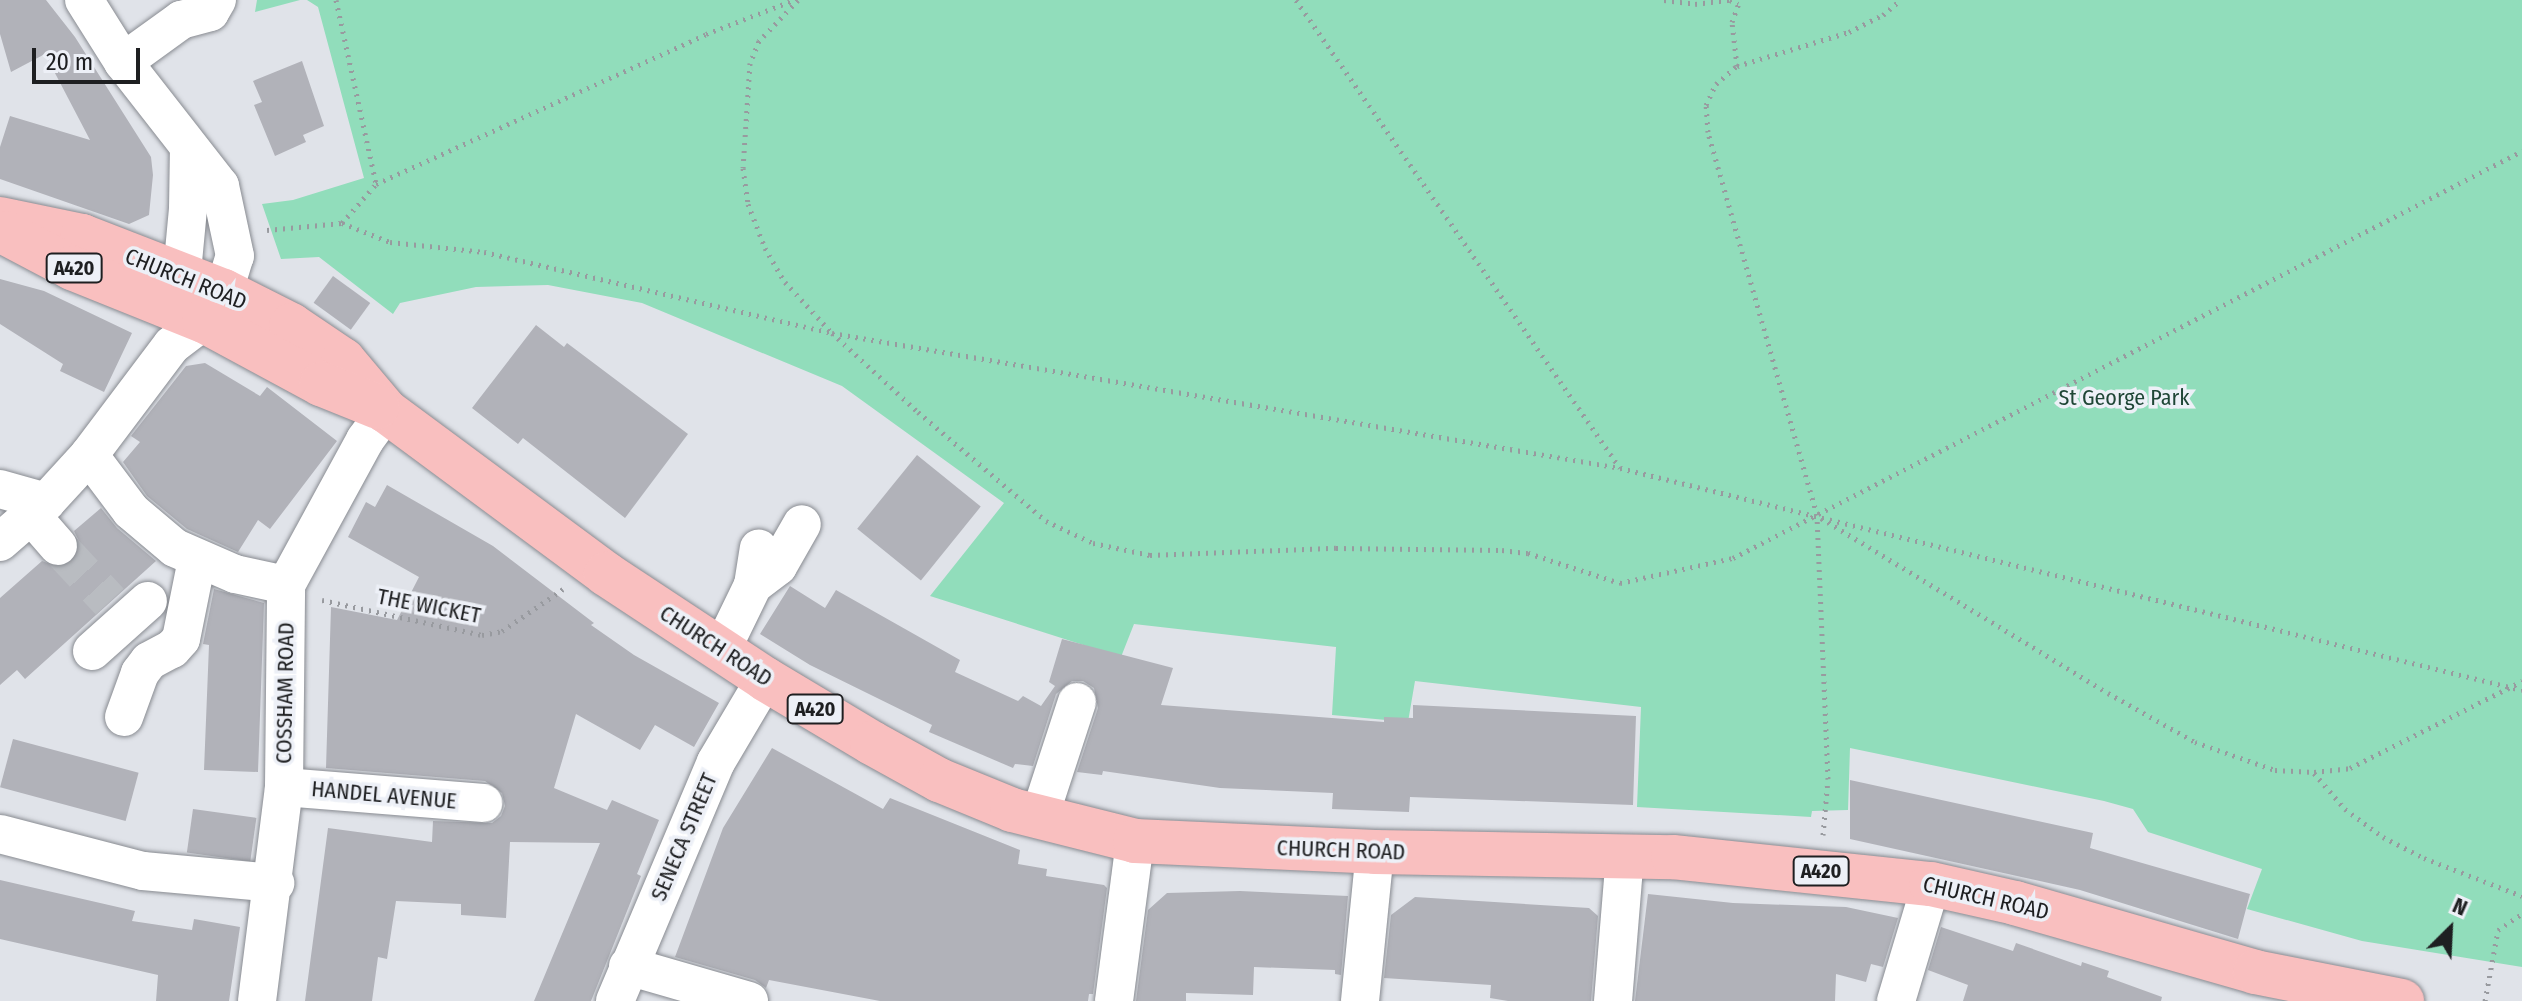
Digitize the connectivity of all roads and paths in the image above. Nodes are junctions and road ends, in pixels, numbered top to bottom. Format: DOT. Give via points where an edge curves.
graph roads {
  1 [pos="84,0"];
  2 [pos="217,0"];
  3 [pos="336,0"];
  4 [pos="796,0"];
  5 [pos="1296,0"];
  6 [pos="1664,0"];
  7 [pos="1900,0"];
  8 [pos="1739,2"];
  9 [pos="123,62"];
  10 [pos="1737,66"];
  11 [pos="189,148"];
  12 [pos="2522,151"];
  13 [pos="376,184"];
  14 [pos="0,219"];
  15 [pos="342,223"];
  16 [pos="0,230"];
  17 [pos="265,245"];
  18 [pos="192,308"];
  19 [pos="832,333"];
  20 [pos="386,411"];
  21 [pos="89,455"];
  22 [pos="1620,468"];
  23 [pos="0,489"];
  24 [pos="38,509"];
  25 [pos="1817,515"];
  26 [pos="802,524"];
  27 [pos="0,542"];
  28 [pos="58,546"];
  29 [pos="759,548"];
  30 [pos="197,560"];
  31 [pos="592,564"];
  32 [pos="753,585"];
  33 [pos="286,588"];
  34 [pos="128,608"];
  35 [pos="92,651"];
  36 [pos="721,651"];
  37 [pos="765,679"];
  38 [pos="2522,681"];
  39 [pos="2512,687"];
  40 [pos="2522,690"];
  41 [pos="1077,702"];
  42 [pos="124,717"];
  43 [pos="2314,772"];
  44 [pos="284,787"];
  45 [pos="483,803"];
  46 [pos="1039,818"];
  47 [pos="0,834"];
  48 [pos="1135,841"];
  49 [pos="1375,852"];
  50 [pos="1625,855"];
  51 [pos="1789,867"];
  52 [pos="275,883"];
  53 [pos="1931,884"];
  54 [pos="2522,896"];
  55 [pos="2522,914"];
  56 [pos="622,984"];
  57 [pos="257,1001"];
  58 [pos="749,1001"];
  59 [pos="1114,1001"];
  60 [pos="1360,1001"];
  61 [pos="1613,1001"];
  62 [pos="1896,1001"];
  63 [pos="2402,1001"];
  64 [pos="2485,1001"];
  1 -- 9 [label="street"];
  2 -- 9 [label="street" via="210,12 181,20"];
  3 -- 13 [label="path"];
  4 -- 13 [label="path" via="706,34"];
  4 -- 19 [label="path" via="759,41 750,63 743,185 765,248 785,282"];
  5 -- 22 [label="path"];
  6 -- 8 [label="path"];
  7 -- 10 [label="path" via="1849,32"];
  8 -- 10 [label="path" via="1732,22"];
  9 -- 11 [label="street"];
  10 -- 25 [label="path" via="1710,94 1705,119"];
  11 -- 18 [label="street"];
  11 -- 18 [label="street" via="220,186 235,256"];
  12 -- 25 [label="path"];
  13 -- 15 [label="path"];
  14 -- 18 [label="main road, CHURCH ROAD / A420" via="61,229"];
  15 -- 17 [label="path" via="262,230"];
  15 -- 19 [label="path" via="390,242 484,252"];
  16 -- 18 [label="main road, CHURCH ROAD / A420" via="72,268"];
  18 -- 20 [label="main road, CHURCH ROAD / A420" via="291,325 343,360"];
  18 -- 21 [label="street"];
  19 -- 22 [label="path"];
  19 -- 25 [label="path" via="1046,521 1121,551 1150,555 1336,548 1502,550 1528,553 1620,583 1733,558"];
  20 -- 31 [label="main road, CHURCH ROAD / A420"];
  20 -- 33 [label="street, COSSHAM ROAD" via="365,440"];
  21 -- 24 [label="street"];
  21 -- 30 [label="street" via="138,518"];
  22 -- 25 [label="path"];
  23 -- 24 [label="street"];
  24 -- 27 [label="street"];
  24 -- 28 [label="street"];
  25 -- 39 [label="path"];
  25 -- 43 [label="path" via="2195,742 2275,770"];
  25 -- 51 [label="path" via="1828,779 1823,839 1791,834"];
  26 -- 32 [label="street" via="778,566"];
  29 -- 32 [label="street"];
  30 -- 33 [label="street"];
  30 -- 42 [label="street" via="181,639 146,665"];
  31 -- 33 [label="path, THE WICKET" via="519,621 490,634"];
  31 -- 36 [label="main road, CHURCH ROAD / A420"];
  32 -- 36 [label="street"];
  33 -- 44 [label="street, COSSHAM ROAD"];
  34 -- 35 [label="street"];
  36 -- 37 [label="main road, CHURCH ROAD / A420"];
  37 -- 46 [label="main road, CHURCH ROAD / A420" via="939,780"];
  37 -- 56 [label="street, SENECA STREET" via="716,762"];
  38 -- 39 [label="path"];
  39 -- 40 [label="path"];
  39 -- 43 [label="path" via="2350,768"];
  41 -- 46 [label="street"];
  43 -- 54 [label="path" via="2345,809 2383,837"];
  44 -- 45 [label="street, HANDEL AVENUE"];
  44 -- 52 [label="street, COSSHAM ROAD"];
  46 -- 48 [label="main road, CHURCH ROAD / A420"];
  47 -- 52 [label="street" via="143,871"];
  48 -- 49 [label="main road, CHURCH ROAD / A420"];
  48 -- 59 [label="street"];
  49 -- 50 [label="main road, CHURCH ROAD / A420"];
  49 -- 60 [label="street"];
  50 -- 51 [label="main road, CHURCH ROAD / A420"];
  50 -- 61 [label="street"];
  51 -- 53 [label="main road, CHURCH ROAD / A420"];
  52 -- 57 [label="street, COSSHAM ROAD"];
  53 -- 62 [label="street"];
  53 -- 63 [label="main road, CHURCH ROAD / A420" via="2255,972"];
  55 -- 64 [label="path" via="2498,930"];
  56 -- 58 [label="street"];
}
